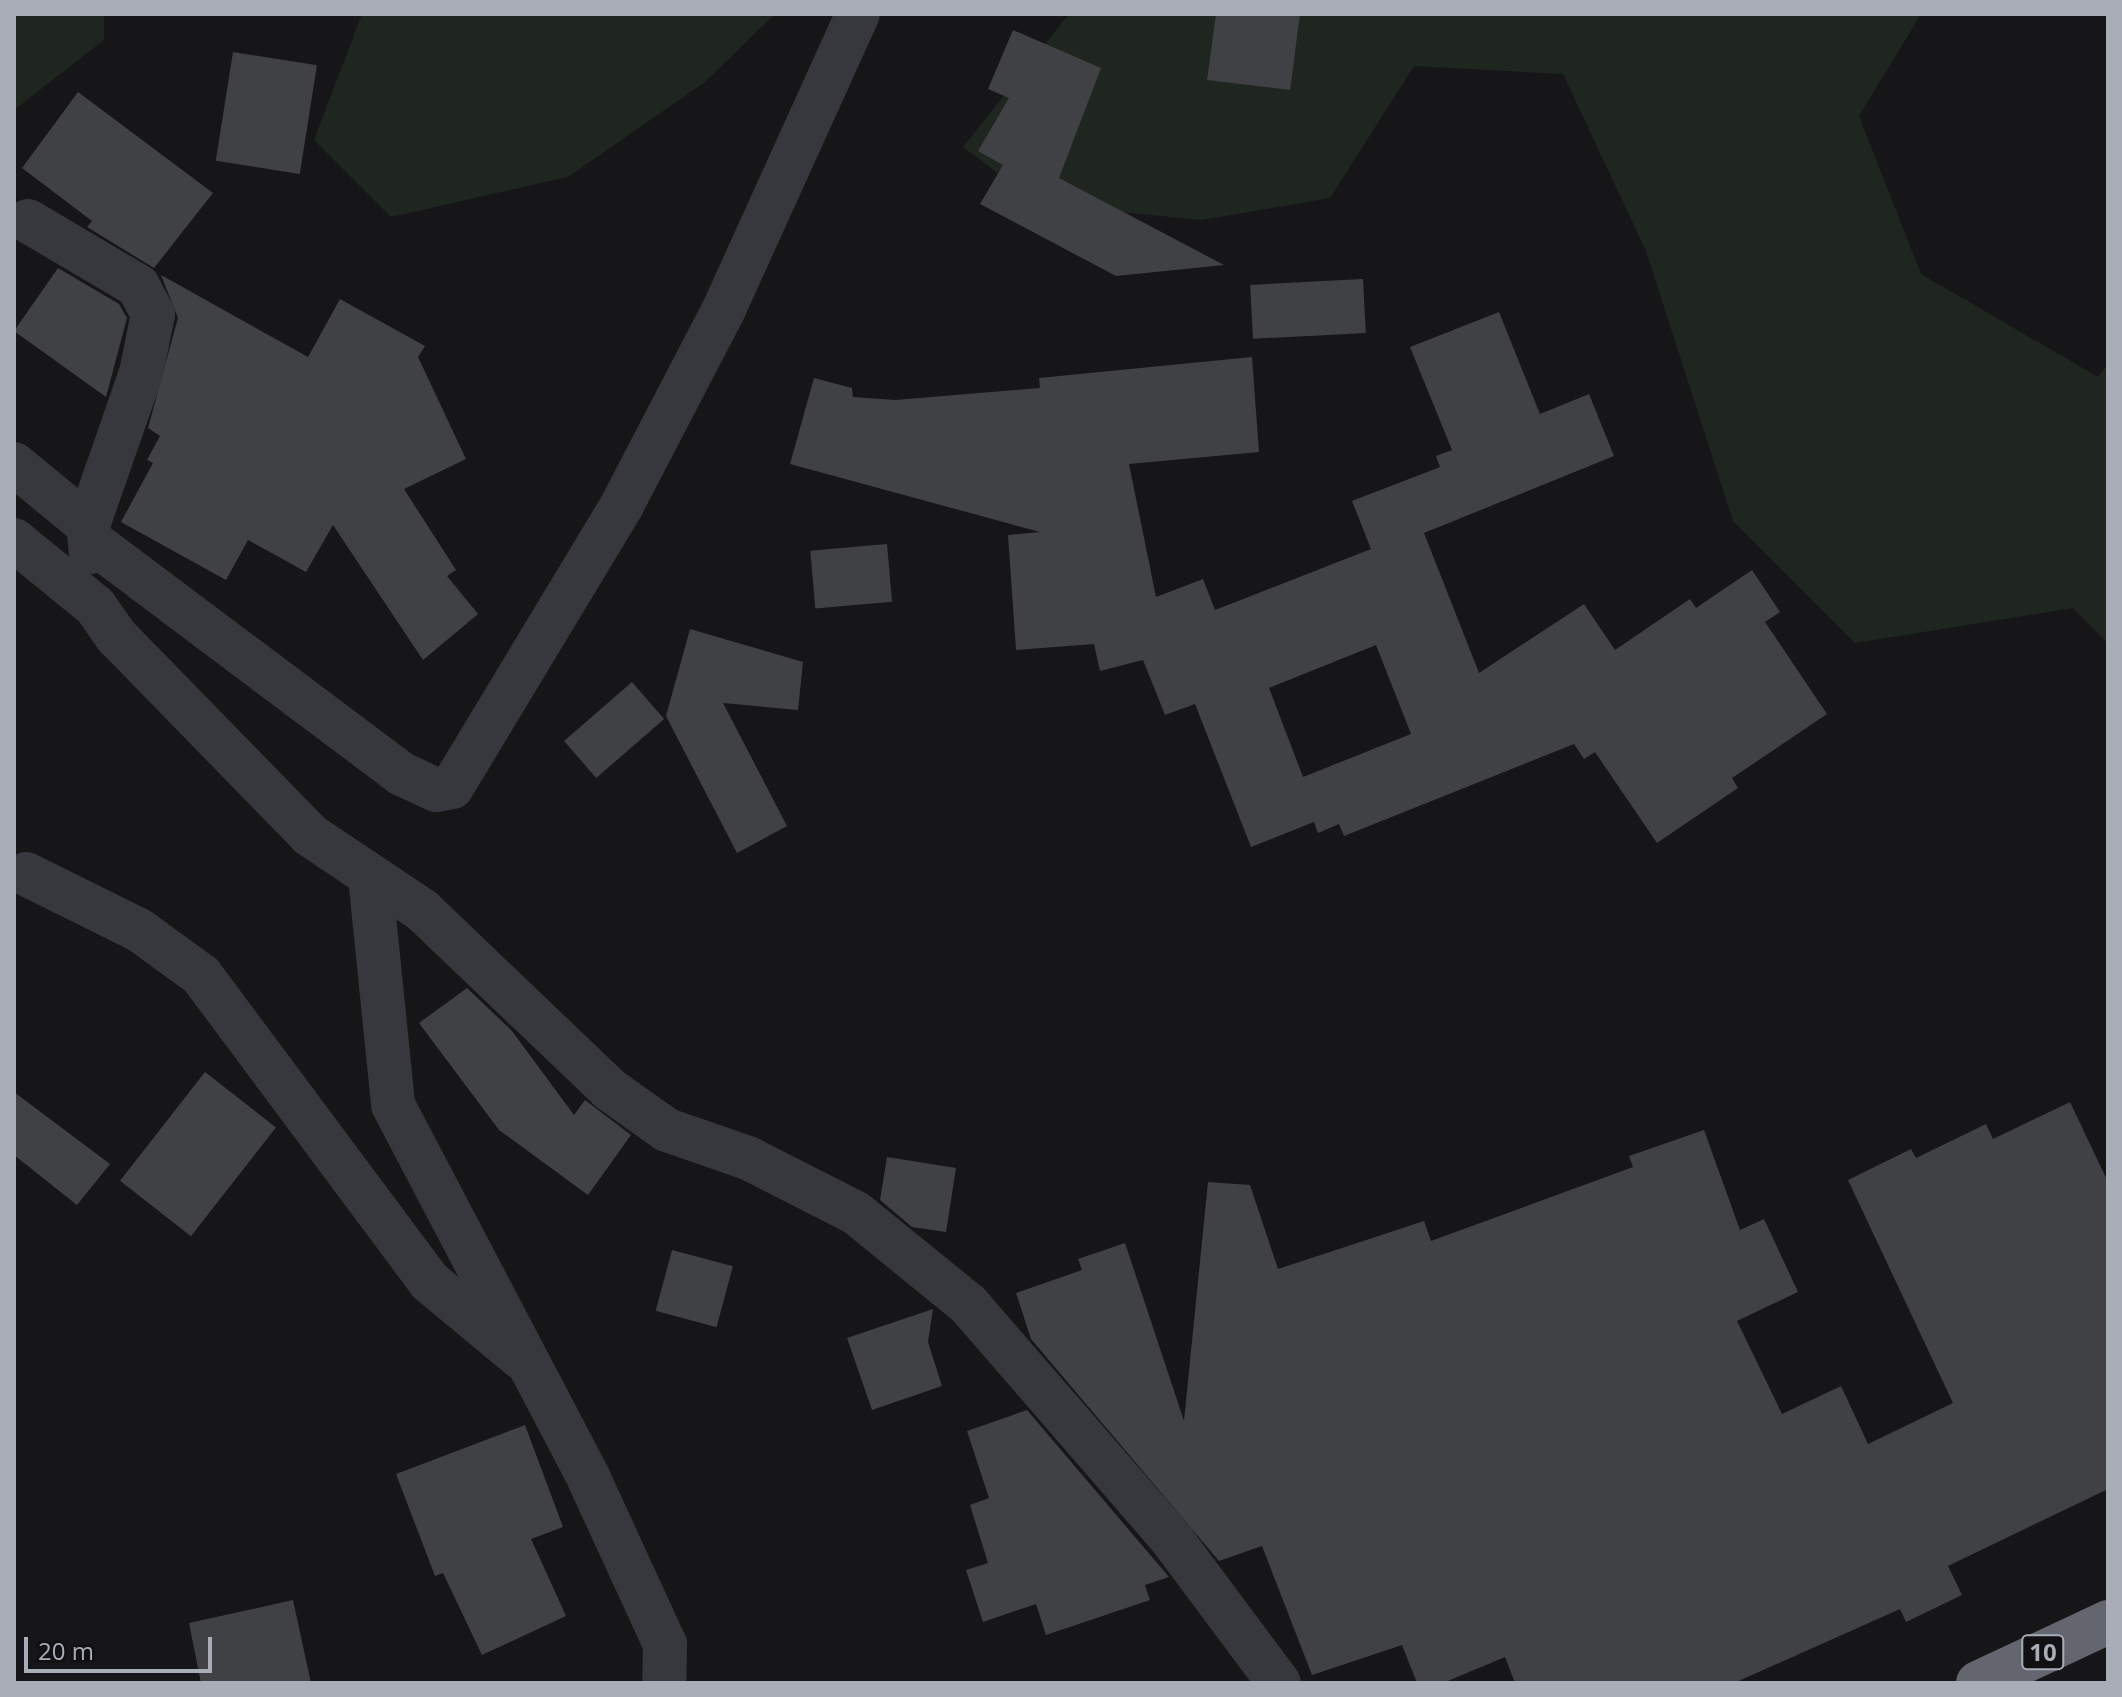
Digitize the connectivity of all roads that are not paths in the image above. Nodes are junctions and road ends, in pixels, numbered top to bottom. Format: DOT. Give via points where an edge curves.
graph roads {
  1 [pos="858,14"];
  2 [pos="28,221"];
  3 [pos="14,464"];
  4 [pos="89,532"];
  5 [pos="14,540"];
  6 [pos="95,606"];
  7 [pos="26,874"];
  8 [pos="370,877"];
  9 [pos="537,1371"];
  10 [pos="2108,1622"];
  11 [pos="664,1683"];
  12 [pos="1279,1683"];
  13 [pos="1978,1683"];
  1 -- 4 [label="street" via="724,309 622,505 452,787 437,790 402,774"];
  2 -- 4 [label="street" via="138,286 153,314 141,373"];
  3 -- 4 [label="street"];
  4 -- 6 [label="street"];
  5 -- 6 [label="street"];
  6 -- 8 [label="street" via="117,637 310,835"];
  7 -- 9 [label="street" via="139,930 201,975 430,1282"];
  8 -- 9 [label="street" via="393,1105"];
  8 -- 12 [label="street" via="461,943 526,1016 609,1089 667,1130 748,1158 856,1213 968,1304 1173,1541"];
  9 -- 11 [label="street" via="665,1644"];
  10 -- 13 [label="highway, 10"];
}
